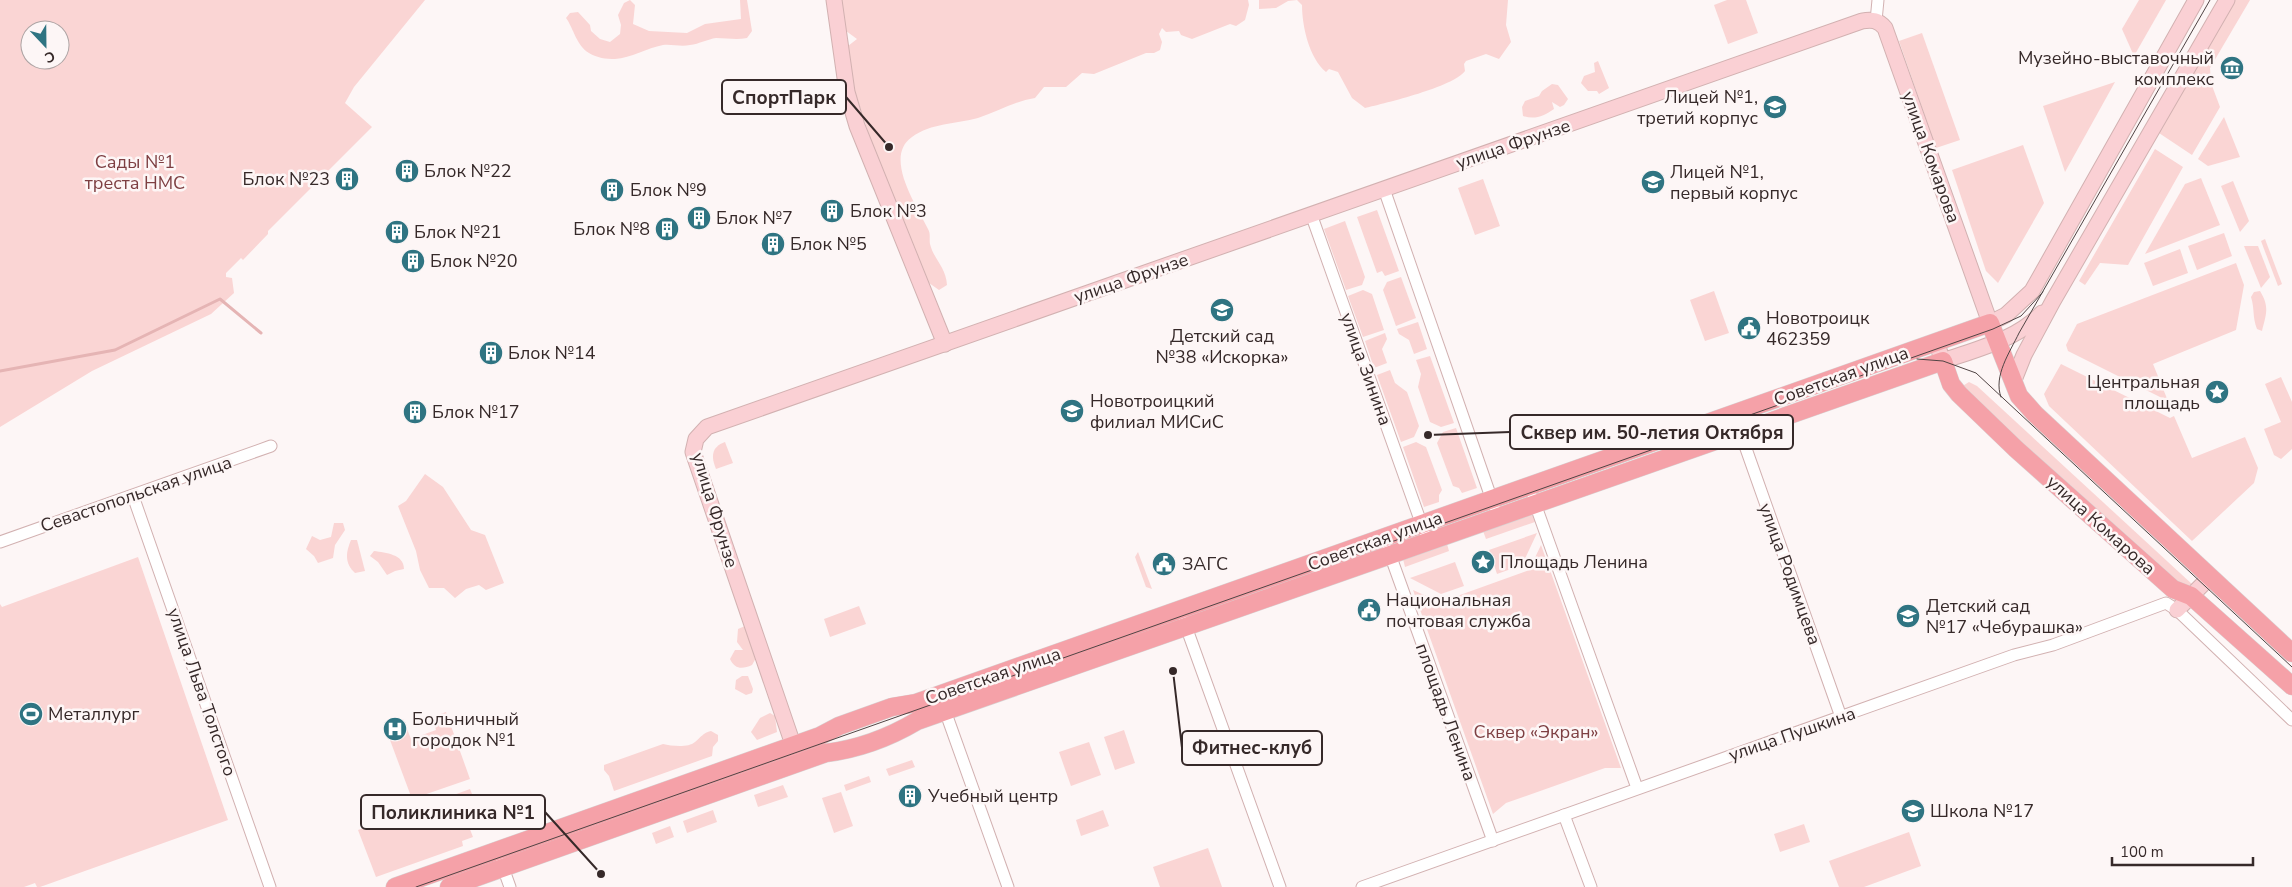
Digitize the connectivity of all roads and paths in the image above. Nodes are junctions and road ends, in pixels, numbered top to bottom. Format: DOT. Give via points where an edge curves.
graph roads {
  1 [pos="834,0"];
  2 [pos="1878,0"];
  3 [pos="2196,0"];
  4 [pos="2227,0"];
  5 [pos="1876,21"];
  6 [pos="1384,189"];
  7 [pos="1311,214"];
  8 [pos="2053,301"];
  9 [pos="1990,323"];
  10 [pos="1936,342"];
  11 [pos="1998,342"];
  12 [pos="945,344"];
  13 [pos="1943,361"];
  14 [pos="2017,388"];
  15 [pos="1733,414"];
  16 [pos="1740,432"];
  17 [pos="271,446"];
  18 [pos="1529,486"];
  19 [pos="133,496"];
  20 [pos="1492,500"];
  21 [pos="1535,504"];
  22 [pos="1498,517"];
  23 [pos="1421,524"];
  24 [pos="1384,538"];
  25 [pos="0,542"];
  26 [pos="1427,542"];
  27 [pos="1390,555"];
  28 [pos="2210,577"];
  29 [pos="2191,596"];
  30 [pos="2177,610"];
  31 [pos="1183,618"];
  32 [pos="2292,653"];
  33 [pos="2292,686"];
  34 [pos="942,703"];
  35 [pos="1841,717"];
  36 [pos="2292,720"];
  37 [pos="796,754"];
  38 [pos="1637,788"];
  39 [pos="1564,815"];
  40 [pos="1493,842"];
  41 [pos="497,851"];
  42 [pos="503,868"];
  43 [pos="270,887"];
  44 [pos="395,887"];
  45 [pos="449,887"];
  46 [pos="510,887"];
  47 [pos="1008,887"];
  48 [pos="1280,887"];
  49 [pos="1362,887"];
  50 [pos="1592,887"];
  1 -- 12 [label="street" via="848,92 857,126"];
  2 -- 5 [label="street"];
  3 -- 9 [label="street, Советская улица" via="2032,291 2013,309"];
  4 -- 8 [label="street, Советская улица"];
  5 -- 6 [label="street, улица Фрунзе" via="1862,21"];
  5 -- 9 [label="street, улица Комарова" via="1885,28"];
  6 -- 7 [label="street, улица Фрунзе"];
  6 -- 20 [label="street"];
  7 -- 12 [label="street, улица Фрунзе"];
  7 -- 23 [label="street, улица Зинина"];
  8 -- 11 [label="street, Советская улица" via="2032,323"];
  8 -- 14 [label="street, Советская улица" via="2024,355"];
  9 -- 10 [label="main road, Советская улица"];
  9 -- 11 [label="main road, улица Комарова"];
  10 -- 13 [label="street, улица Комарова"];
  10 -- 15 [label="main road, Советская улица"];
  11 -- 13 [label="street, Советская улица"];
  11 -- 14 [label="main road, улица Комарова"];
  12 -- 37 [label="street, улица Фрунзе" via="707,427 696,439 693,452"];
  13 -- 16 [label="main road, Советская улица"];
  13 -- 29 [label="main road, улица Комарова" via="1951,384 1959,394 2016,449 2173,589"];
  14 -- 28 [label="main road, улица Комарова" via="2036,414"];
  15 -- 16 [label="street, улица Родимцева"];
  15 -- 18 [label="main road, Советская улица"];
  16 -- 21 [label="main road, Советская улица"];
  16 -- 35 [label="street, улица Родимцева"];
  17 -- 19 [label="street, Севастопольская улица"];
  18 -- 20 [label="main road, Советская улица"];
  18 -- 21 [label="street"];
  19 -- 25 [label="street, Севастопольская улица"];
  19 -- 43 [label="street, улица Льва Толстого"];
  20 -- 22 [label="street"];
  20 -- 23 [label="main road, Советская улица"];
  21 -- 22 [label="main road, Советская улица"];
  21 -- 38 [label="street"];
  22 -- 26 [label="main road, Советская улица"];
  23 -- 24 [label="main road, Советская улица"];
  23 -- 26 [label="street, улица Зинина"];
  24 -- 27 [label="street, площадь Ленина"];
  24 -- 31 [label="main road, Советская улица"];
  26 -- 27 [label="main road, Советская улица"];
  27 -- 31 [label="main road, Советская улица"];
  27 -- 40 [label="street, площадь Ленина"];
  28 -- 29 [label="street"];
  28 -- 32 [label="main road, улица Комарова"];
  29 -- 30 [label="street"];
  29 -- 33 [label="main road, улица Комарова"];
  30 -- 35 [label="street, улица Пушкина" via="2166,603"];
  30 -- 36 [label="street"];
  31 -- 34 [label="main road, Советская улица"];
  31 -- 48 [label="street"];
  34 -- 37 [label="main road, Советская улица" via="900,731 856,747"];
  34 -- 37 [label="main road, Советская улица" via="884,710 838,726"];
  34 -- 47 [label="street"];
  35 -- 38 [label="street, улица Пушкина"];
  37 -- 41 [label="main road, Советская улица"];
  37 -- 42 [label="main road, Советская улица"];
  38 -- 39 [label="street, улица Пушкина"];
  39 -- 40 [label="street, улица Пушкина"];
  39 -- 50 [label="street"];
  40 -- 49 [label="street, улица Пушкина"];
  41 -- 42 [label="street"];
  41 -- 44 [label="main road, Советская улица"];
  42 -- 45 [label="main road, Советская улица"];
  42 -- 46 [label="street"];
}
